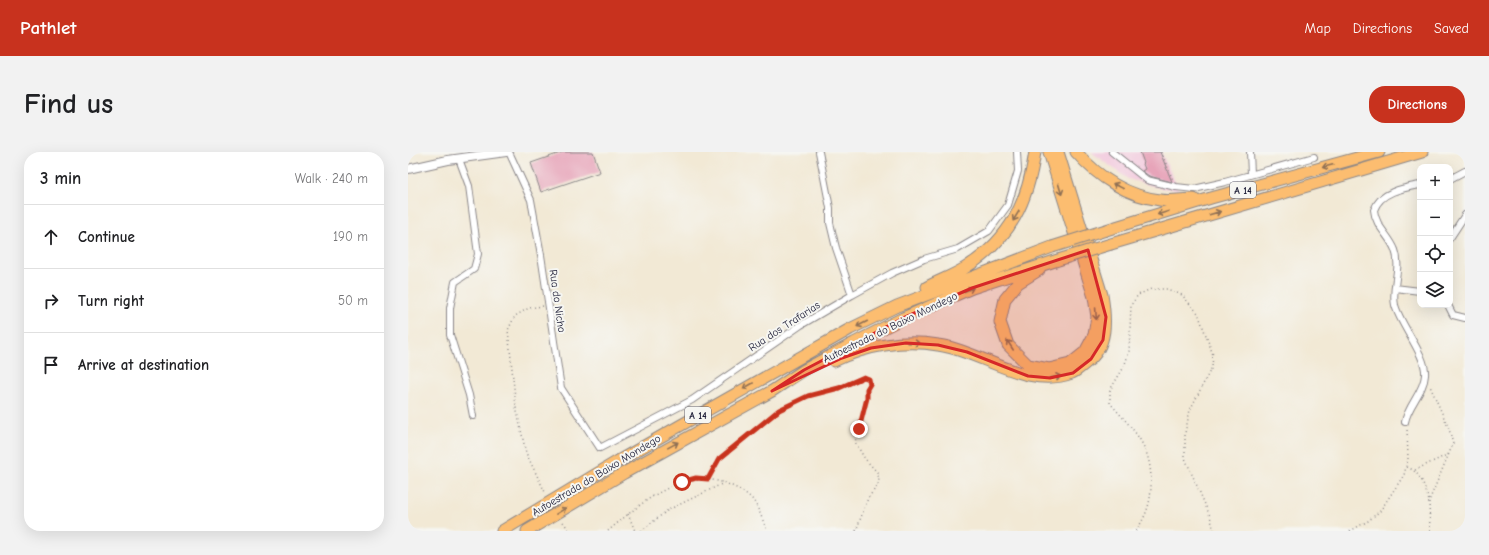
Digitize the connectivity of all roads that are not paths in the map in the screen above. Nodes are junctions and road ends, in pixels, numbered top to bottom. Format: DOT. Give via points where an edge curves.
graph roads {
  1 [pos="506,152"];
  2 [pos="509,152"];
  3 [pos="819,152"];
  4 [pos="1017,152"];
  5 [pos="1035,152"];
  6 [pos="1049,152"];
  7 [pos="1058,152"];
  8 [pos="1076,152"];
  9 [pos="1112,152"];
  10 [pos="1250,152"];
  11 [pos="1379,152"];
  12 [pos="1422,152"];
  13 [pos="1314,157"];
  14 [pos="459,159"];
  15 [pos="408,169"];
  16 [pos="1465,171"];
  17 [pos="1251,174"];
  18 [pos="1453,177"];
  19 [pos="1417,186"];
  20 [pos="1211,198"];
  21 [pos="1465,215"];
  22 [pos="1451,236"];
  23 [pos="1058,260"];
  24 [pos="1395,288"];
  25 [pos="1417,291"];
  26 [pos="852,295"];
  27 [pos="897,306"];
  28 [pos="1450,308"];
  29 [pos="1465,318"];
  30 [pos="772,391"];
  31 [pos="473,416"];
  32 [pos="1405,422"];
  33 [pos="600,448"];
  34 [pos="502,531"];
  35 [pos="527,531"];
  1 -- 14 [label="street"];
  2 -- 33 [label="street, Rua do Nicho" via="531,200 562,388"];
  3 -- 26 [label="street" via="830,208 830,223"];
  4 -- 26 [label="street, Rua dos Trafarias" via="1018,171 1008,205 989,231 958,249 924,259"];
  5 -- 27 [label="highway, one-way" via="1031,180 1018,213 996,244 968,267 936,282"];
  6 -- 23 [label="highway, one-way" via="1094,297 1097,317 1094,335 1084,352 1070,364 1049,369 1028,365 1008,346 1000,322 1005,299 1018,283"];
  30 -- 7 [label="highway, one-way" via="842,358 871,348 906,343 938,345 967,352 1028,376 1050,378 1073,373 1091,359 1103,340 1106,317 1102,295"];
  20 -- 8 [label="highway, one-way" via="1161,200 1134,194 1108,181"];
  9 -- 17 [label="street" via="1147,180 1176,187 1194,189"];
  10 -- 17 [label="street"];
  11 -- 20 [label="highway, Autoestrada do Baixo Mondego / A 14, one-way"];
  23 -- 12 [label="highway, Autoestrada do Baixo Mondego / A 14, one-way, bridge"];
  13 -- 17 [label="street"];
  14 -- 15 [label="street"];
  14 -- 31 [label="street" via="469,186 478,254 474,269 454,282 450,308 450,335 469,394"];
  16 -- 18 [label="street"];
  19 -- 24 [label="street" via="1387,195 1378,201 1374,210 1376,219 1398,257"];
  20 -- 27 [label="highway, Autoestrada do Baixo Mondego / A 14, one-way, bridge" via="985,270"];
  21 -- 22 [label="street"];
  30 -- 23 [label="highway, Autoestrada do Baixo Mondego / A 14, one-way" via="804,370 904,318 972,288"];
  24 -- 25 [label="street"];
  24 -- 32 [label="street" via="1395,304 1423,362 1425,375"];
  26 -- 33 [label="street, Rua dos Trafarias" via="801,325 692,400"];
  27 -- 34 [label="highway, Autoestrada do Baixo Mondego / A 14, one-way" via="798,358"];
  28 -- 29 [label="street" via="1453,315"];
  35 -- 30 [label="highway, Autoestrada do Baixo Mondego / A 14, one-way" via="624,472"];
}
